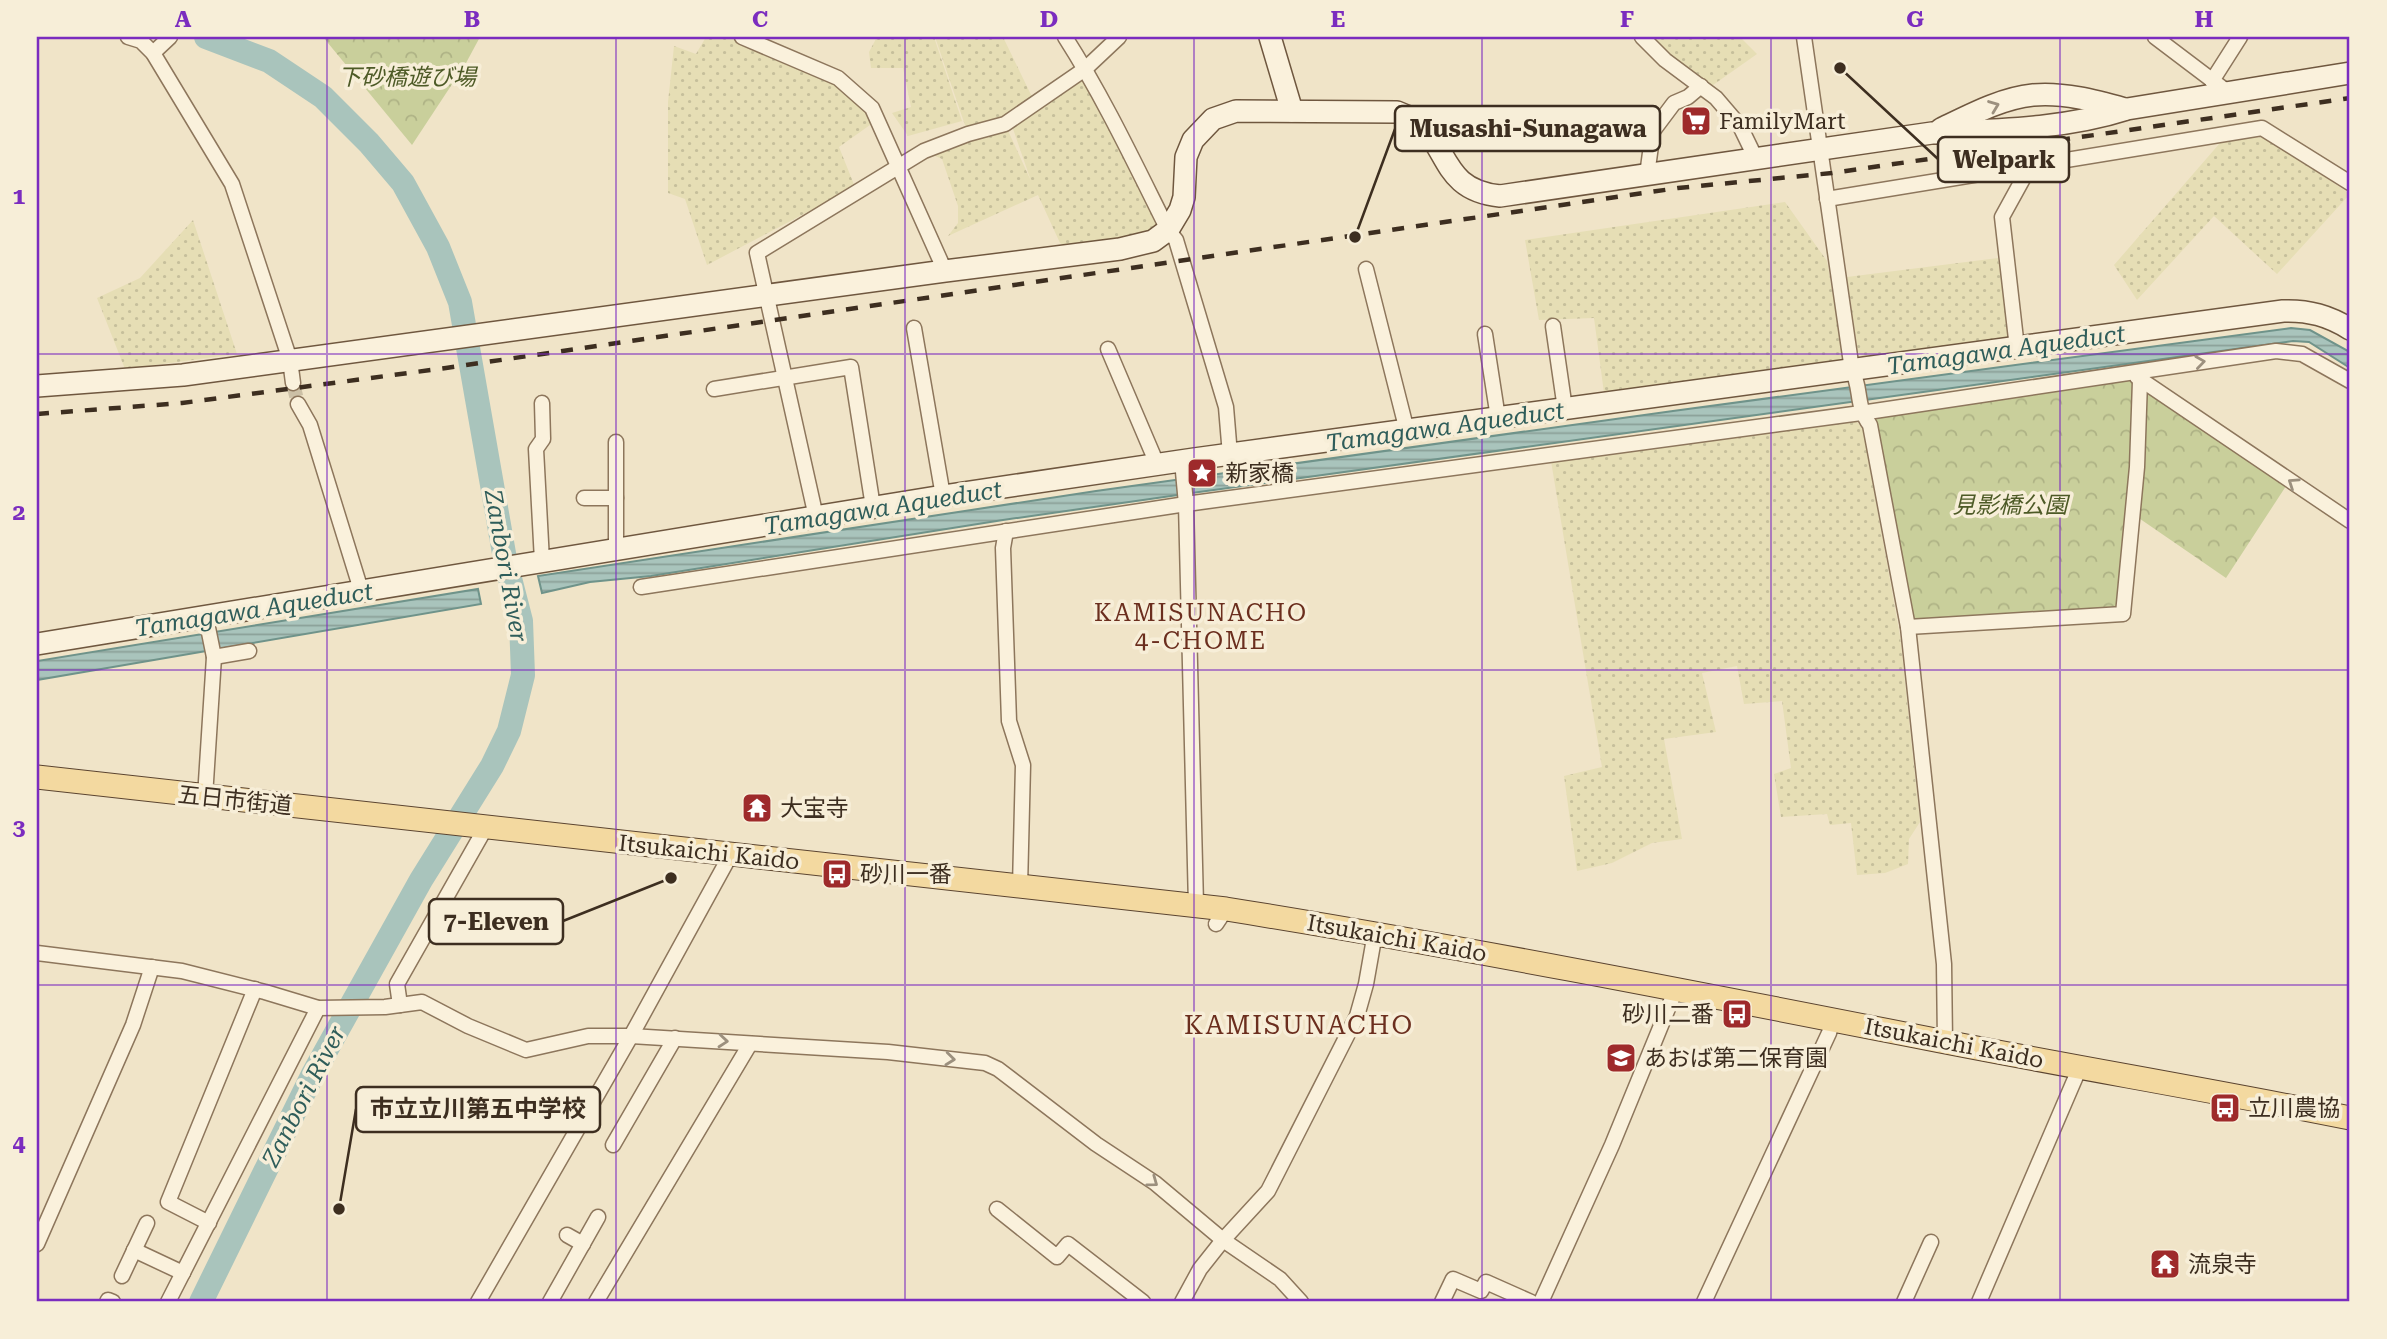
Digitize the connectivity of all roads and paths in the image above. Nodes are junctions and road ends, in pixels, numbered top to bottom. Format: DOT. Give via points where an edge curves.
graph roads {
  1 [pos="128,37"];
  2 [pos="742,37"];
  3 [pos="1065,37"];
  4 [pos="1119,37"];
  5 [pos="1270,37"];
  6 [pos="1642,37"];
  7 [pos="1804,37"];
  8 [pos="2155,37"];
  9 [pos="2240,37"];
  10 [pos="168,39"];
  11 [pos="153,53"];
  12 [pos="1085,69"];
  13 [pos="2350,73"];
  14 [pos="1701,86"];
  15 [pos="2220,87"];
  16 [pos="2127,109"];
  17 [pos="1292,111"];
  18 [pos="1932,133"];
  19 [pos="1821,149"];
  20 [pos="1756,159"];
  21 [pos="2030,166"];
  22 [pos="899,167"];
  23 [pos="1647,175"];
  24 [pos="2350,183"];
  25 [pos="1827,200"];
  26 [pos="1168,230"];
  27 [pos="1366,269"];
  28 [pos="945,271"];
  29 [pos="766,296"];
  30 [pos="1553,326"];
  31 [pos="914,328"];
  32 [pos="2350,329"];
  33 [pos="1485,334"];
  34 [pos="2017,348"];
  35 [pos="1108,349"];
  36 [pos="290,360"];
  37 [pos="1854,374"];
  38 [pos="2136,376"];
  39 [pos="784,377"];
  40 [pos="2350,381"];
  41 [pos="293,383"];
  42 [pos="37,386"];
  43 [pos="714,389"];
  44 [pos="542,403"];
  45 [pos="298,404"];
  46 [pos="1565,409"];
  47 [pos="1861,409"];
  48 [pos="1498,418"];
  49 [pos="1407,430"];
  50 [pos="615,442"];
  51 [pos="1230,455"];
  52 [pos="1157,464"];
  53 [pos="1182,465"];
  54 [pos="943,496"];
  55 [pos="584,498"];
  56 [pos="615,498"];
  57 [pos="1186,500"];
  58 [pos="873,507"];
  59 [pos="816,517"];
  60 [pos="2350,521"];
  61 [pos="1006,531"];
  62 [pos="616,550"];
  63 [pos="535,562"];
  64 [pos="641,587"];
  65 [pos="361,590"];
  66 [pos="208,624"];
  67 [pos="1908,627"];
  68 [pos="37,644"];
  69 [pos="249,651"];
  70 [pos="214,654"];
  71 [pos="37,777"];
  72 [pos="205,796"];
  73 [pos="434,821"];
  74 [pos="480,826"];
  75 [pos="731,854"];
  76 [pos="1020,887"];
  77 [pos="1196,905"];
  78 [pos="1375,933"];
  79 [pos="37,953"];
  80 [pos="152,967"];
  81 [pos="255,989"];
  82 [pos="1676,989"];
  83 [pos="400,1004"];
  84 [pos="324,1008"];
  85 [pos="1833,1019"];
  86 [pos="631,1036"];
  87 [pos="675,1038"];
  88 [pos="1945,1042"];
  89 [pos="750,1044"];
  90 [pos="2080,1067"];
  91 [pos="2350,1118"];
  92 [pos="613,1145"];
  93 [pos="997,1209"];
  94 [pos="598,1217"];
  95 [pos="146,1223"];
  96 [pos="209,1223"];
  97 [pos="568,1236"];
  98 [pos="1223,1240"];
  99 [pos="1931,1242"];
  100 [pos="37,1244"];
  101 [pos="583,1244"];
  102 [pos="134,1250"];
  103 [pos="183,1273"];
  104 [pos="122,1276"];
  105 [pos="484,1300"];
  106 [pos="107,1302"];
  107 [pos="113,1302"];
  108 [pos="168,1302"];
  109 [pos="550,1302"];
  110 [pos="596,1302"];
  111 [pos="1143,1302"];
  112 [pos="1182,1302"];
  113 [pos="1301,1302"];
  114 [pos="1442,1302"];
  115 [pos="1531,1302"];
  116 [pos="1541,1302"];
  117 [pos="1704,1302"];
  118 [pos="1904,1302"];
  119 [pos="1979,1302"];
  1 -- 11 [label="street" via="141,41"];
  2 -- 22 [label="street" via="838,78 872,108"];
  3 -- 12 [label="street"];
  4 -- 12 [label="street"];
  5 -- 17 [label="street"];
  6 -- 14 [label="street"];
  7 -- 19 [label="street"];
  8 -- 15 [label="street"];
  9 -- 15 [label="street"];
  10 -- 11 [label="street"];
  11 -- 36 [label="street" via="232,184"];
  12 -- 22 [label="street" via="1005,124 931,147"];
  12 -- 26 [label="street"];
  13 -- 15 [label="street"];
  14 -- 20 [label="street" via="1717,97 1740,126"];
  14 -- 23 [label="street" via="1674,103 1653,131"];
  15 -- 16 [label="street"];
  16 -- 18 [label="street" via="2026,127"];
  18 -- 16 [label="street, one-way" via="2003,102 2035,94"];
  17 -- 23 [label="street" via="1388,111 1411,117 1430,133 1457,178 1491,195"];
  17 -- 26 [label="street" via="1236,111 1199,131 1189,149 1182,203"];
  18 -- 19 [label="street"];
  19 -- 20 [label="street"];
  19 -- 25 [label="street"];
  20 -- 23 [label="street"];
  21 -- 24 [label="street" via="2262,128"];
  21 -- 25 [label="street"];
  21 -- 34 [label="street" via="2002,217"];
  22 -- 28 [label="street"];
  22 -- 29 [label="street" via="757,253"];
  25 -- 37 [label="street"];
  26 -- 28 [label="street" via="1147,244"];
  26 -- 51 [label="street" via="1177,240 1226,407"];
  27 -- 49 [label="street"];
  28 -- 29 [label="street"];
  29 -- 36 [label="street"];
  29 -- 39 [label="street"];
  30 -- 46 [label="street"];
  31 -- 54 [label="street"];
  32 -- 34 [label="street" via="2317,313 2283,311"];
  33 -- 48 [label="street"];
  34 -- 37 [label="street"];
  35 -- 52 [label="street"];
  36 -- 41 [label="street"];
  36 -- 42 [label="street" via="183,375"];
  37 -- 46 [label="street"];
  37 -- 47 [label="street"];
  38 -- 40 [label="street, one-way" via="2276,351 2314,359"];
  38 -- 47 [label="street"];
  60 -- 38 [label="street, one-way"];
  38 -- 67 [label="street" via="2137,467 2123,614"];
  39 -- 43 [label="street"];
  39 -- 58 [label="street" via="851,366"];
  39 -- 59 [label="street"];
  44 -- 63 [label="street" via="543,439 536,449"];
  45 -- 65 [label="street" via="310,425"];
  46 -- 48 [label="street"];
  47 -- 57 [label="street"];
  47 -- 67 [label="street" via="1870,425"];
  48 -- 49 [label="street"];
  49 -- 51 [label="street"];
  50 -- 56 [label="street"];
  51 -- 53 [label="street"];
  52 -- 53 [label="street"];
  52 -- 54 [label="street"];
  53 -- 57 [label="street"];
  54 -- 58 [label="street"];
  55 -- 56 [label="street"];
  56 -- 62 [label="street"];
  57 -- 61 [label="street"];
  57 -- 77 [label="street"];
  58 -- 59 [label="street"];
  59 -- 62 [label="street"];
  61 -- 64 [label="street"];
  61 -- 76 [label="street" via="1009,721 1023,765"];
  62 -- 63 [label="street"];
  63 -- 65 [label="street"];
  65 -- 66 [label="street"];
  66 -- 68 [label="street"];
  66 -- 70 [label="street"];
  67 -- 88 [label="street" via="1944,964"];
  69 -- 70 [label="street"];
  70 -- 72 [label="street"];
  71 -- 72 [label="main road, 五日市街道"];
  72 -- 73 [label="main road, 五日市街道"];
  73 -- 74 [label="main road, Itsukaichi Kaido"];
  74 -- 75 [label="main road, Itsukaichi Kaido"];
  74 -- 83 [label="street" via="397,984"];
  75 -- 76 [label="main road, Itsukaichi Kaido"];
  75 -- 86 [label="street"];
  76 -- 77 [label="main road, Itsukaichi Kaido"];
  77 -- 78 [label="main road, Itsukaichi Kaido" via="1221,916"];
  78 -- 82 [label="main road, Itsukaichi Kaido"];
  78 -- 98 [label="street" via="1357,1016 1268,1191"];
  79 -- 80 [label="street"];
  80 -- 81 [label="street"];
  80 -- 100 [label="street" via="133,1025"];
  81 -- 84 [label="street"];
  81 -- 96 [label="street" via="167,1202"];
  82 -- 85 [label="main road, Itsukaichi Kaido"];
  82 -- 116 [label="street"];
  83 -- 84 [label="street"];
  83 -- 86 [label="street" via="422,1002 526,1050 588,1036"];
  84 -- 96 [label="street"];
  85 -- 88 [label="main road, Itsukaichi Kaido"];
  85 -- 117 [label="street"];
  86 -- 87 [label="street"];
  86 -- 105 [label="street"];
  87 -- 89 [label="street, one-way"];
  87 -- 92 [label="street"];
  88 -- 90 [label="main road, Itsukaichi Kaido"];
  89 -- 98 [label="street, one-way" via="985,1063 1156,1183"];
  89 -- 110 [label="street"];
  90 -- 91 [label="main road, Itsukaichi Kaido"];
  90 -- 119 [label="street"];
  93 -- 111 [label="street" via="1057,1257 1068,1244"];
  94 -- 101 [label="street"];
  95 -- 102 [label="street"];
  96 -- 103 [label="street"];
  97 -- 101 [label="street"];
  98 -- 112 [label="street" via="1199,1269"];
  98 -- 113 [label="street" via="1280,1279"];
  99 -- 118 [label="street"];
  101 -- 109 [label="street"];
  102 -- 103 [label="street"];
  102 -- 104 [label="street"];
  103 -- 108 [label="street"];
  106 -- 107 [label="street"];
  114 -- 115 [label="street" via="1453,1279 1481,1291 1486,1283"];
}
